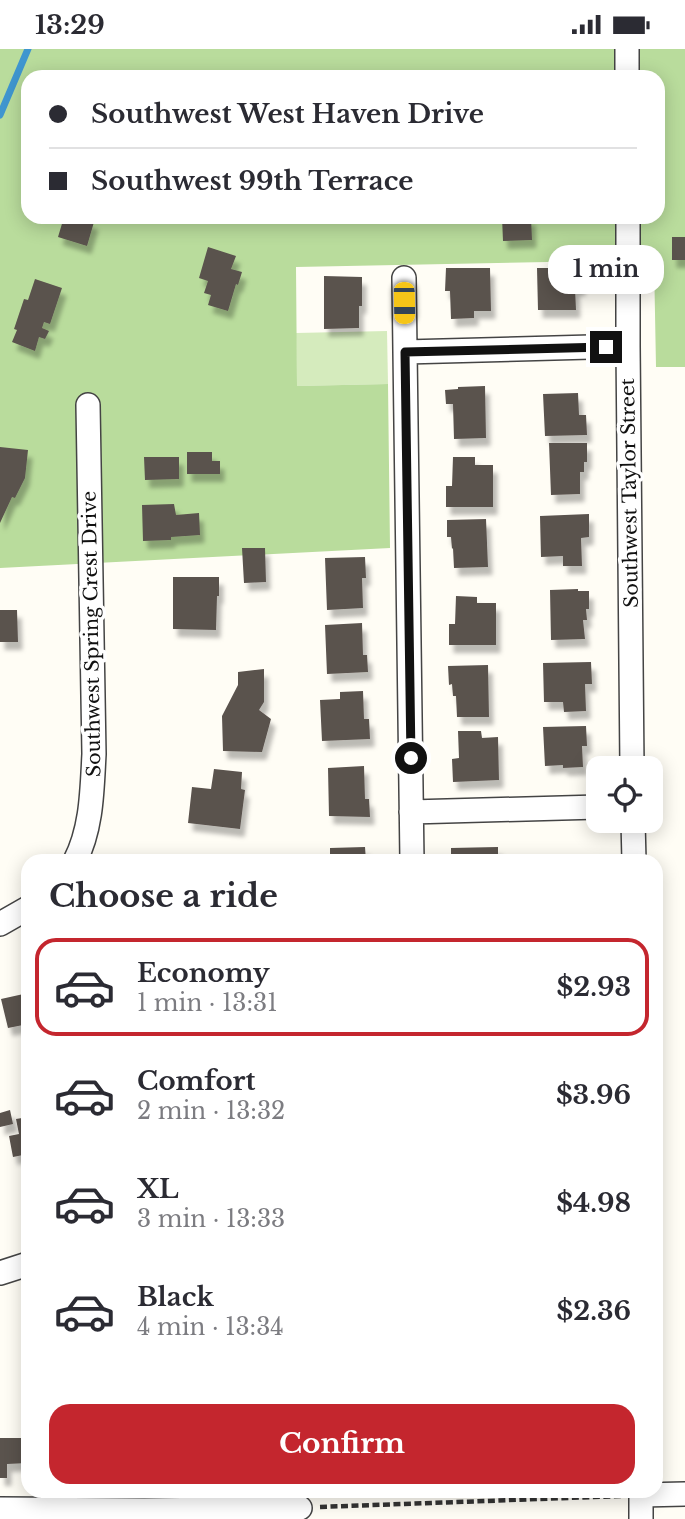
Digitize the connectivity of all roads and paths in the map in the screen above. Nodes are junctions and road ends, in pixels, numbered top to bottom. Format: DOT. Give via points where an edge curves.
graph roads {
  1 [pos="627,49"];
  2 [pos="627,70"];
  3 [pos="628,224"];
  4 [pos="404,278"];
  5 [pos="628,347"];
  6 [pos="405,352"];
  7 [pos="88,405"];
  8 [pos="632,756"];
  9 [pos="586,807"];
  10 [pos="411,812"];
  11 [pos="633,833"];
  12 [pos="78,854"];
  13 [pos="412,854"];
  14 [pos="634,854"];
  15 [pos="21,912"];
  16 [pos="0,925"];
  17 [pos="21,1266"];
  18 [pos="0,1273"];
  19 [pos="663,1494"];
  20 [pos="685,1494"];
  21 [pos="527,1498"];
  22 [pos="641,1498"];
  23 [pos="300,1508"];
  24 [pos="0,1509"];
  25 [pos="641,1519"];
  1 -- 2 [label="street"];
  3 -- 5 [label="street, Southwest Taylor Street"];
  4 -- 6 [label="street"];
  5 -- 6 [label="street"];
  5 -- 8 [label="street, Southwest Taylor Street"];
  6 -- 10 [label="street"];
  7 -- 12 [label="street, Southwest Spring Crest Drive" via="94,754 90,811"];
  9 -- 10 [label="street"];
  10 -- 13 [label="street"];
  11 -- 14 [label="street"];
  15 -- 16 [label="street"];
  17 -- 18 [label="street"];
  19 -- 20 [label="street"];
  21 -- 23 [label="path"];
  22 -- 25 [label="street"];
  23 -- 24 [label="street"];
}
